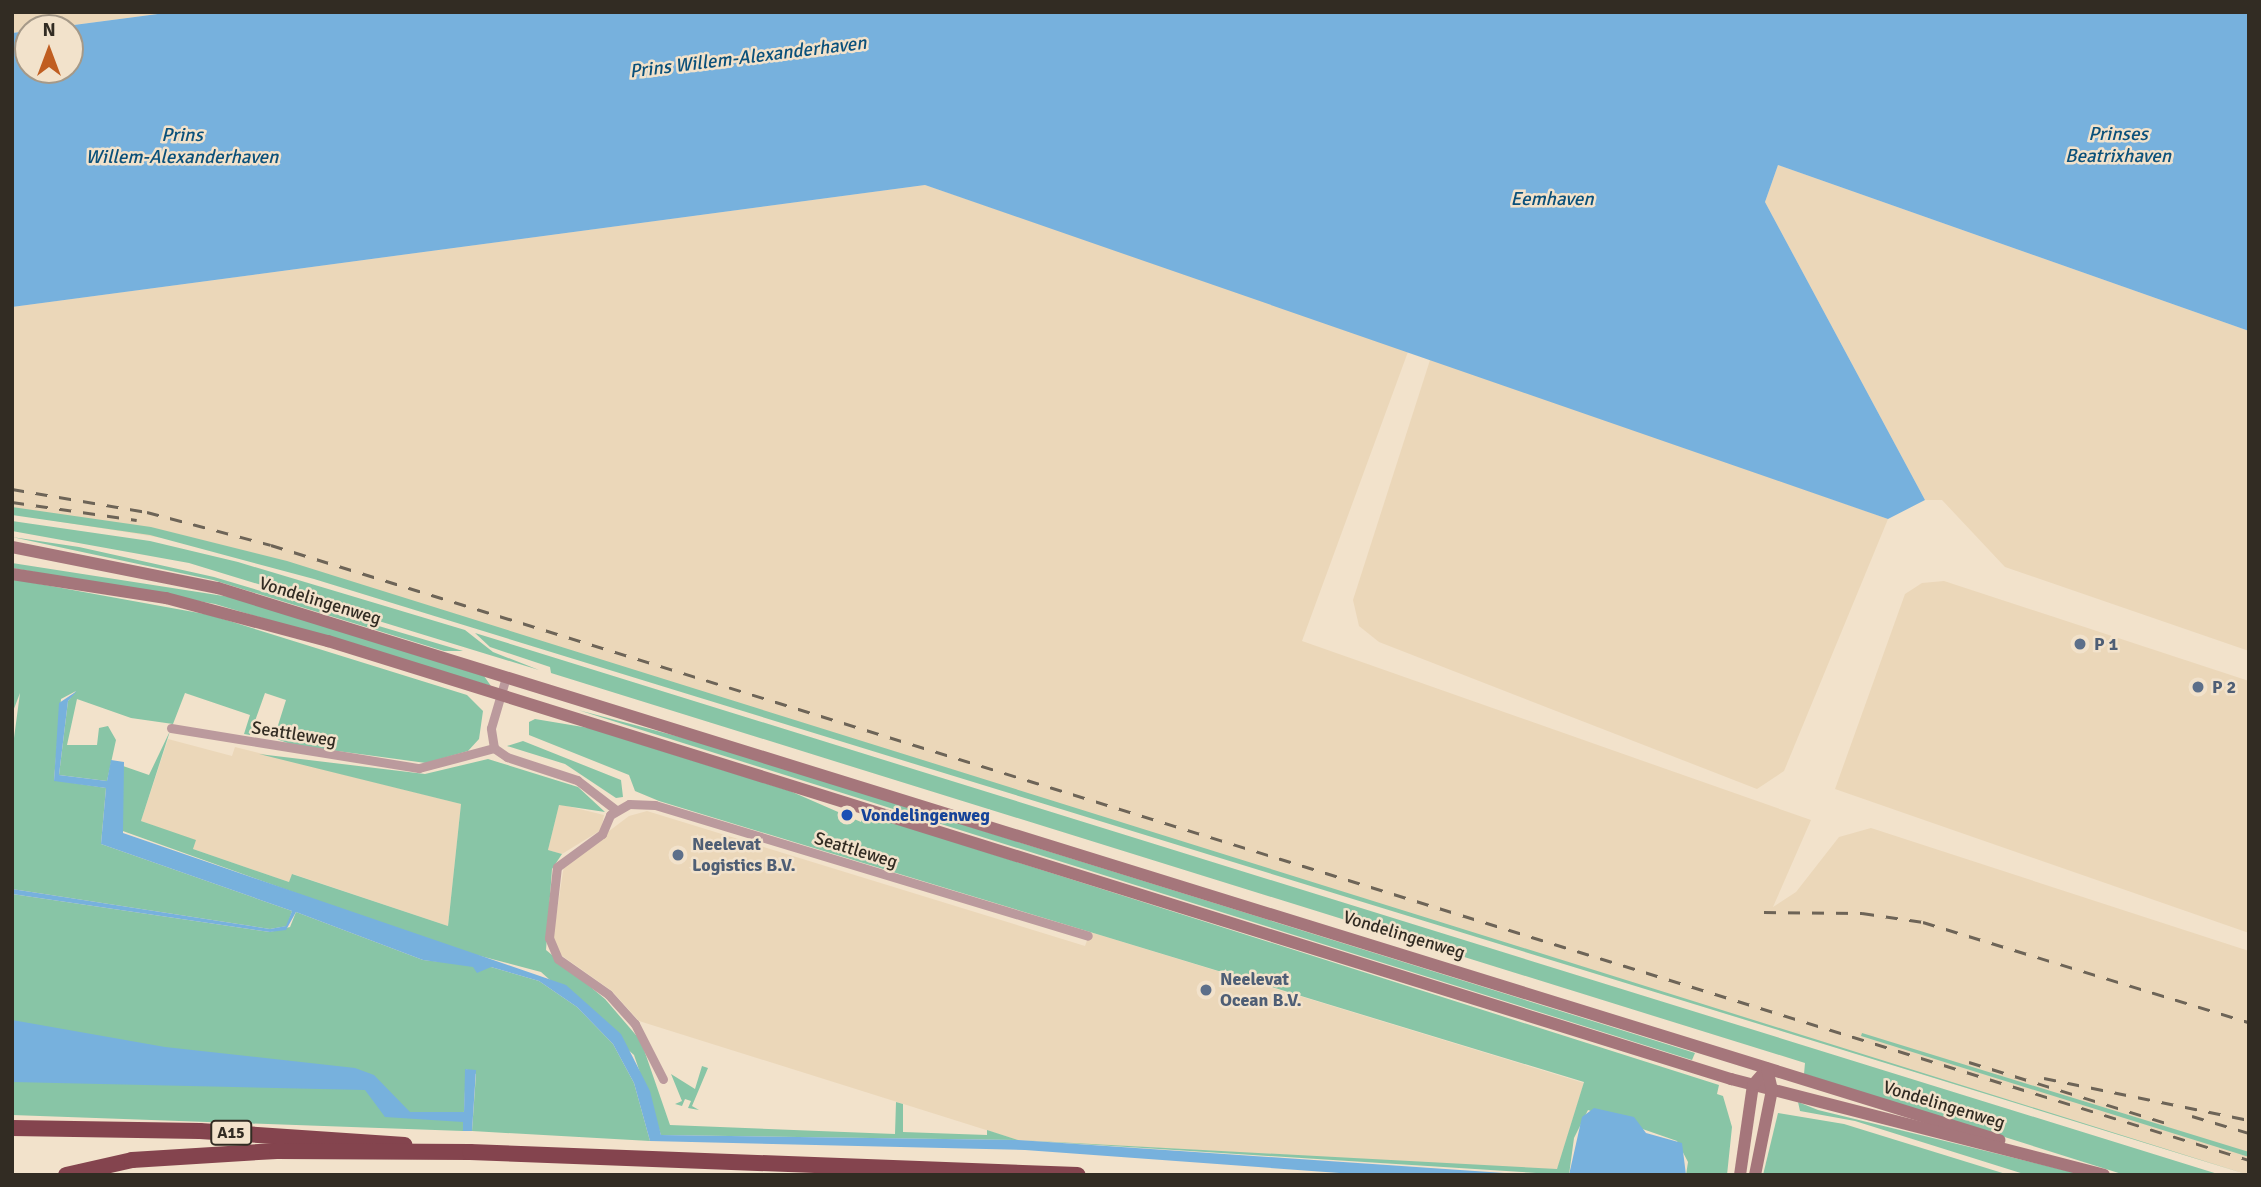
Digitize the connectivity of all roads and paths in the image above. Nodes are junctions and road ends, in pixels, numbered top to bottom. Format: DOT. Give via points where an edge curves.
graph roads {
  1 [pos="12,547"];
  2 [pos="12,574"];
  3 [pos="506,677"];
  4 [pos="501,695"];
  5 [pos="172,728"];
  6 [pos="494,748"];
  7 [pos="616,810"];
  8 [pos="1088,936"];
  9 [pos="1767,1069"];
  10 [pos="663,1079"];
  11 [pos="1753,1085"];
  12 [pos="1772,1090"];
  13 [pos="1794,1096"];
  14 [pos="1767,1115"];
  15 [pos="12,1128"];
  16 [pos="460,1152"];
  17 [pos="2099,1173"];
  18 [pos="66,1175"];
  19 [pos="1078,1175"];
  20 [pos="1740,1175"];
  21 [pos="1755,1175"];
  1 -- 3 [label="main road, Vondelingenweg" via="218,588"];
  2 -- 4 [label="main road, Vondelingenweg" via="245,617"];
  3 -- 4 [label="street"];
  3 -- 9 [label="main road, Vondelingenweg"];
  4 -- 6 [label="street" via="491,727"];
  4 -- 11 [label="main road, Vondelingenweg"];
  5 -- 6 [label="street, Seattleweg" via="419,768"];
  6 -- 7 [label="street" via="503,756 577,780"];
  7 -- 8 [label="street, Seattleweg" via="629,804 655,805"];
  7 -- 10 [label="street" via="602,834 557,867 549,939 558,959 608,995 635,1024"];
  9 -- 11 [label="main road"];
  9 -- 12 [label="main road"];
  9 -- 17 [label="main road, Vondelingenweg"];
  11 -- 12 [label="main road, Vondelingenweg"];
  11 -- 20 [label="main road"];
  12 -- 13 [label="main road, Vondelingenweg"];
  12 -- 14 [label="main road"];
  13 -- 14 [label="main road"];
  13 -- 17 [label="main road, Vondelingenweg"];
  14 -- 21 [label="main road"];
  15 -- 16 [label="highway, A15" via="379,1140"];
  16 -- 18 [label="highway, A15" via="276,1151 132,1160"];
  16 -- 19 [label="highway, A15"];
}
